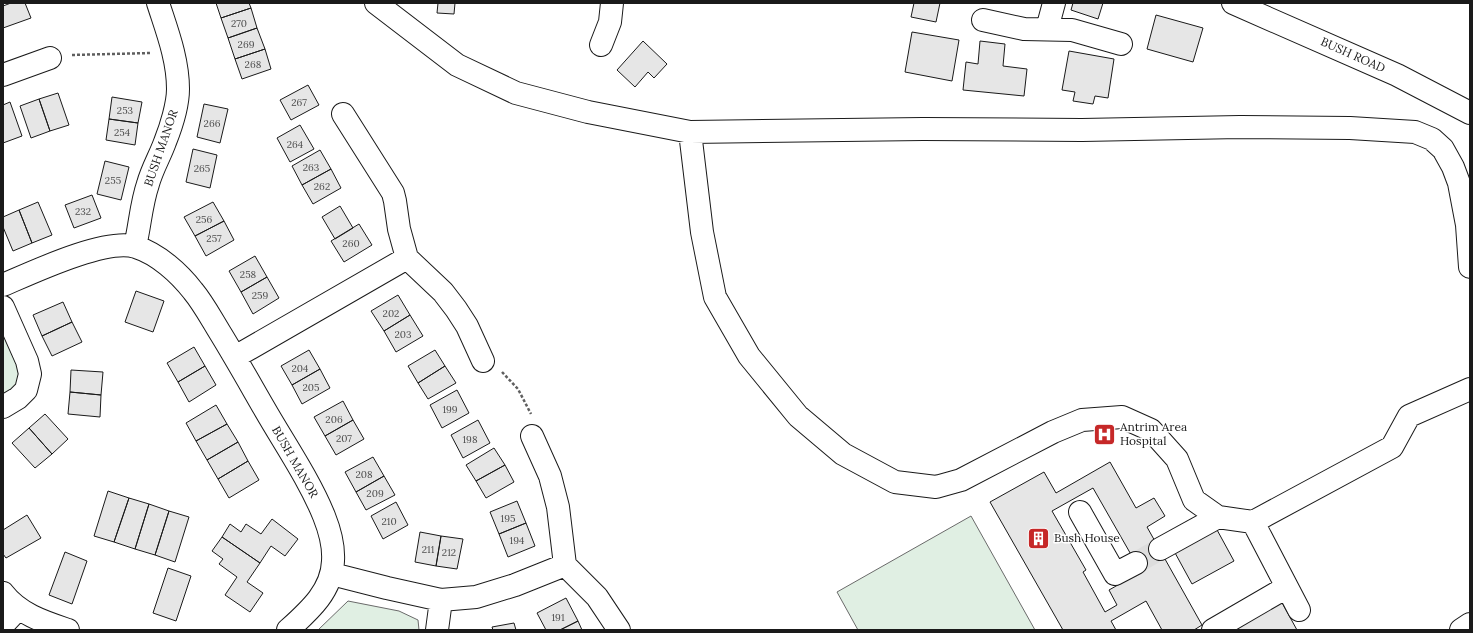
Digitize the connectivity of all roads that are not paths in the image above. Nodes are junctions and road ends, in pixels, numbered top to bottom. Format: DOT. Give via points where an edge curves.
graph roads {
  1 [pos="158,3"];
  2 [pos="376,3"];
  3 [pos="612,3"];
  4 [pos="1054,3"];
  5 [pos="1233,3"];
  6 [pos="983,20"];
  7 [pos="1047,29"];
  8 [pos="1121,44"];
  9 [pos="601,45"];
  10 [pos="50,58"];
  11 [pos="3,75"];
  12 [pos="1470,113"];
  13 [pos="343,114"];
  14 [pos="690,132"];
  15 [pos="135,246"];
  16 [pos="407,258"];
  17 [pos="1470,267"];
  18 [pos="3,285"];
  19 [pos="3,307"];
  20 [pos="235,357"];
  21 [pos="483,361"];
  22 [pos="1470,389"];
  23 [pos="3,407"];
  24 [pos="532,436"];
  25 [pos="1080,512"];
  26 [pos="1218,517"];
  27 [pos="1253,522"];
  28 [pos="1160,549"];
  29 [pos="1136,563"];
  30 [pos="565,565"];
  31 [pos="332,574"];
  32 [pos="1287,587"];
  33 [pos="3,593"];
  34 [pos="441,600"];
  35 [pos="18,609"];
  36 [pos="1299,610"];
  37 [pos="1470,624"];
  38 [pos="3,625"];
  39 [pos="68,630"];
  40 [pos="288,630"];
  41 [pos="437,630"];
  42 [pos="619,630"];
  43 [pos="1213,630"];
  44 [pos="1461,630"];
  1 -- 15 [label="street, BUSH MANOR" via="172,47 178,90 165,141 154,165 142,204"];
  2 -- 14 [label="street" via="457,65 516,93 588,112"];
  3 -- 9 [label="street" via="610,22"];
  4 -- 7 [label="street"];
  5 -- 12 [label="street, BUSH ROAD" via="1397,75"];
  6 -- 7 [label="street" via="1024,29"];
  7 -- 8 [label="street" via="1072,30"];
  10 -- 11 [label="street"];
  13 -- 16 [label="street" via="393,193"];
  14 -- 17 [label="street" via="1240,127 1350,128 1415,132 1432,138 1443,149 1453,167 1459,183 1467,224"];
  14 -- 26 [label="street" via="702,232 715,296 749,356 798,416 843,454 895,482 936,488 961,480 1053,432 1082,420 1122,417 1151,430 1177,459 1194,500"];
  15 -- 18 [label="street, BUSH MANOR" via="90,251 56,262"];
  15 -- 20 [label="street, BUSH MANOR" via="166,265 193,290"];
  16 -- 20 [label="street"];
  16 -- 21 [label="street" via="456,308"];
  19 -- 23 [label="street" via="27,361 30,374 26,390"];
  20 -- 31 [label="street, BUSH MANOR" via="308,484 324,517 333,548"];
  22 -- 27 [label="street" via="1409,416 1392,447"];
  24 -- 30 [label="street" via="550,476 558,506"];
  25 -- 29 [label="street" via="1115,574"];
  26 -- 27 [label="street"];
  26 -- 28 [label="street"];
  27 -- 32 [label="street"];
  30 -- 34 [label="street" via="476,597"];
  30 -- 42 [label="street" via="597,597"];
  31 -- 34 [label="street"];
  31 -- 40 [label="street, BUSH MANOR" via="325,590"];
  32 -- 36 [label="street"];
  32 -- 43 [label="street"];
  33 -- 35 [label="street"];
  34 -- 41 [label="street"];
  35 -- 38 [label="street"];
  35 -- 39 [label="street"];
  37 -- 44 [label="street"];
}
